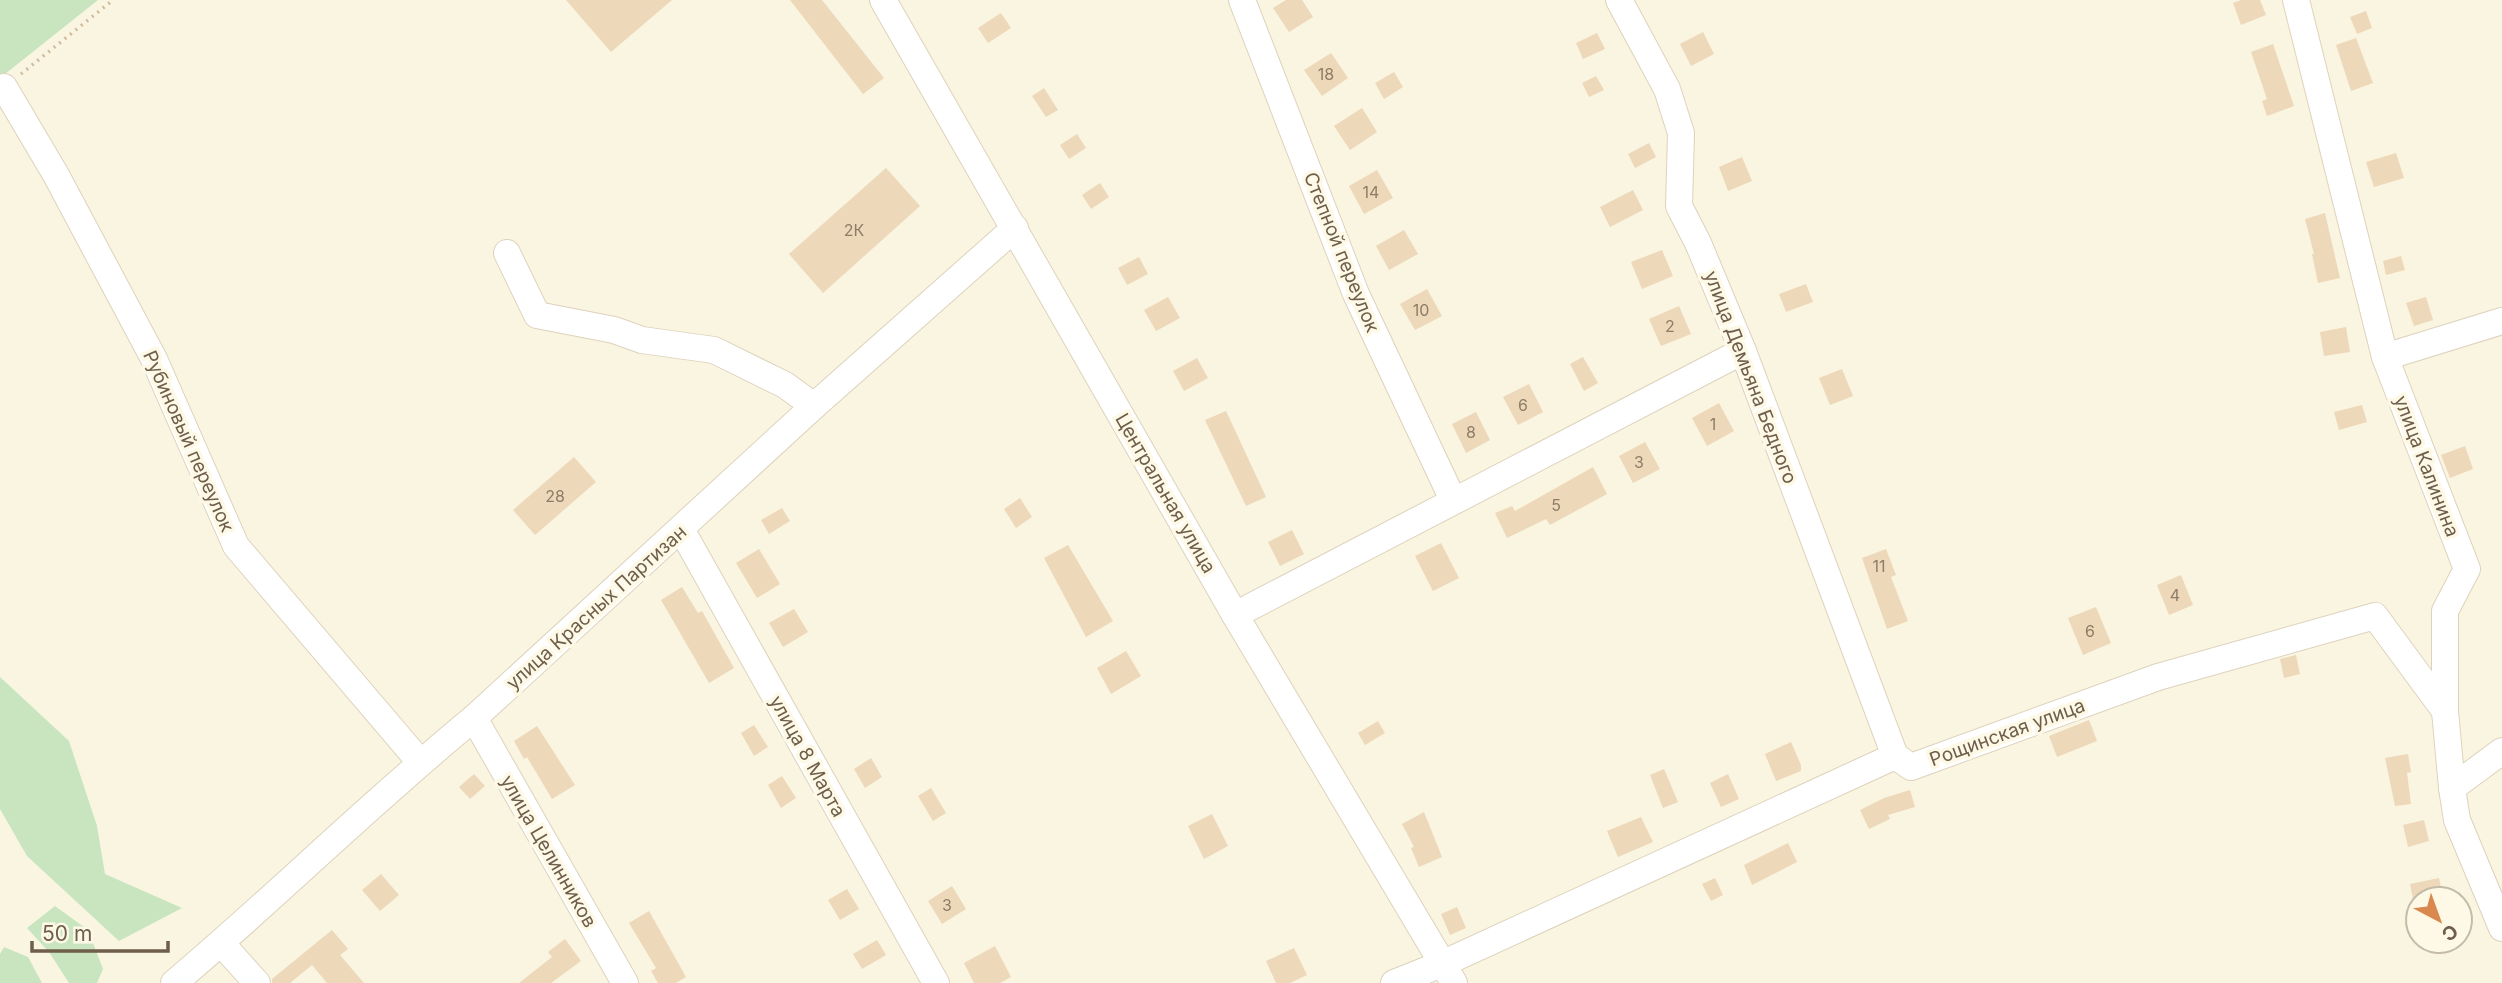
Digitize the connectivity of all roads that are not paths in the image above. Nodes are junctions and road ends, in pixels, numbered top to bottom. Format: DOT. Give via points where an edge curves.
graph roads {
  1 [pos="883,0"];
  2 [pos="1242,0"];
  3 [pos="1619,0"];
  4 [pos="2295,0"];
  5 [pos="4,87"];
  6 [pos="1015,228"];
  7 [pos="507,253"];
  8 [pos="2502,321"];
  9 [pos="1743,351"];
  10 [pos="2385,357"];
  11 [pos="814,406"];
  12 [pos="1453,500"];
  13 [pos="681,529"];
  14 [pos="1235,615"];
  15 [pos="2445,711"];
  16 [pos="474,719"];
  17 [pos="2502,751"];
  18 [pos="1895,756"];
  19 [pos="420,762"];
  20 [pos="2452,788"];
  21 [pos="2502,928"];
  22 [pos="221,943"];
  23 [pos="1449,973"];
  24 [pos="613,978"];
  25 [pos="174,983"];
  26 [pos="257,983"];
  27 [pos="936,983"];
  28 [pos="1394,983"];
  1 -- 6 [label="street, Центральная улица"];
  2 -- 12 [label="street, Степной переулок" via="1356,294"];
  3 -- 9 [label="street, улица Демьяна Бедного" via="1667,89 1681,134 1679,206"];
  4 -- 10 [label="street, улица Калинина"];
  5 -- 19 [label="street, Рубиновый переулок" via="154,359 236,546"];
  6 -- 11 [label="street, улица Красных Партизан"];
  6 -- 14 [label="street, Центральная улица"];
  7 -- 11 [label="street" via="537,316 614,330 642,340 714,350 785,385"];
  8 -- 10 [label="street"];
  9 -- 12 [label="street"];
  9 -- 18 [label="street, улица Демьяна Бедного"];
  10 -- 15 [label="street, улица Калинина" via="2467,569 2445,611"];
  11 -- 13 [label="street, улица Красных Партизан"];
  12 -- 14 [label="street"];
  13 -- 16 [label="street, улица Красных Партизан"];
  13 -- 27 [label="street, улица 8 Марта"];
  14 -- 23 [label="street, Центральная улица"];
  15 -- 18 [label="street, Рощинская улица" via="2375,616 2158,677 1911,767"];
  15 -- 20 [label="street, улица Калинина"];
  16 -- 19 [label="street, улица Красных Партизан"];
  16 -- 24 [label="street, улица Целинников"];
  17 -- 20 [label="street"];
  18 -- 23 [label="street"];
  19 -- 22 [label="street, улица Красных Партизан"];
  20 -- 21 [label="street, улица Калинина" via="2457,820"];
  22 -- 25 [label="street, улица Красных Партизан"];
  22 -- 26 [label="street"];
  23 -- 28 [label="street"];
}
